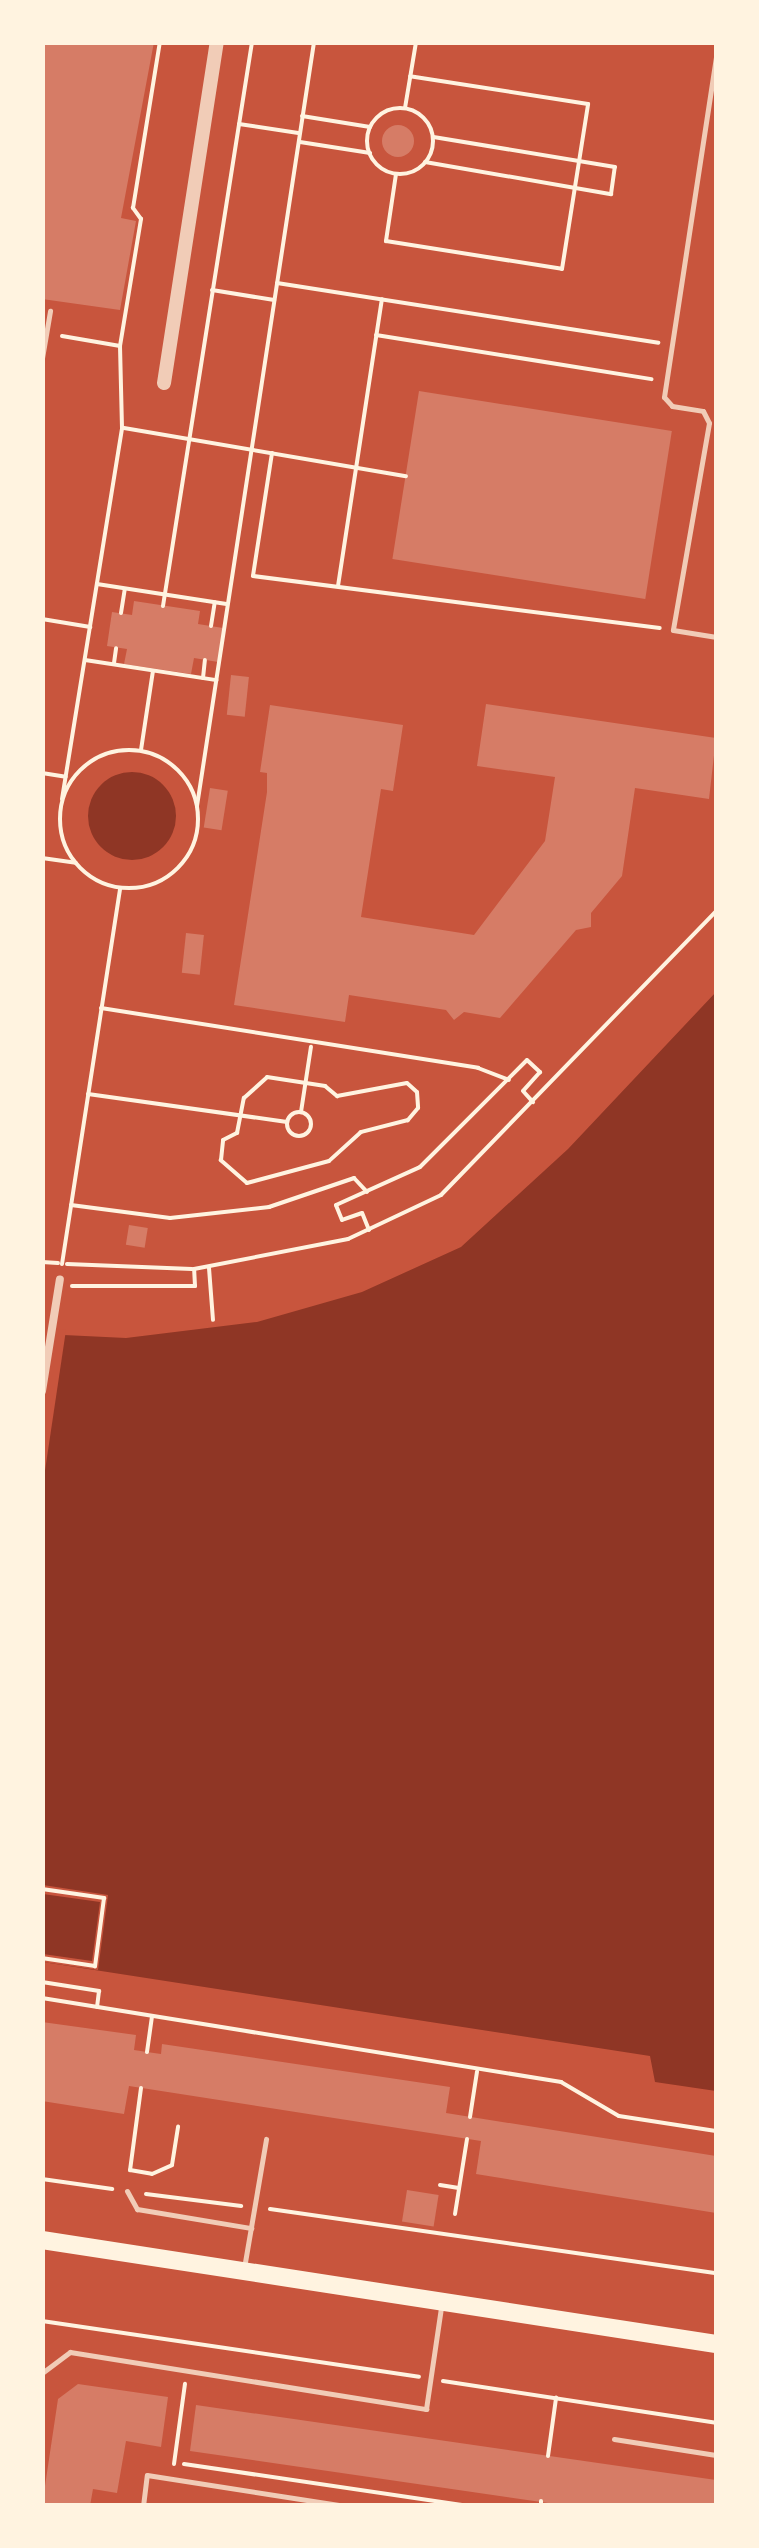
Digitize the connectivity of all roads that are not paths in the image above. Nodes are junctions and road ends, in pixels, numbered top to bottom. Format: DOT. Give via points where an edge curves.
graph roads {
  1 [pos="217,42"];
  2 [pos="716,57"];
  3 [pos="50,311"];
  4 [pos="42,358"];
  5 [pos="164,383"];
  6 [pos="716,637"];
  7 [pos="58,1282"];
  8 [pos="42,1391"];
  9 [pos="266,2139"];
  10 [pos="127,2191"];
  11 [pos="251,2228"];
  12 [pos="42,2240"];
  13 [pos="243,2271"];
  14 [pos="442,2302"];
  15 [pos="716,2344"];
  16 [pos="42,2372"];
  17 [pos="614,2439"];
  18 [pos="716,2455"];
  19 [pos="143,2506"];
  20 [pos="344,2506"];
  1 -- 5 [label="street"];
  2 -- 6 [label="lane" via="666,382 666,403 703,412 708,423 673,630"];
  3 -- 4 [label="lane"];
  7 -- 8 [label="street"];
  9 -- 11 [label="lane"];
  10 -- 11 [label="lane" via="131,2204 145,2212"];
  11 -- 13 [label="lane"];
  12 -- 13 [label="main road"];
  13 -- 14 [label="main road"];
  14 -- 15 [label="main road"];
  14 -- 16 [label="lane" via="426,2410 70,2352"];
  17 -- 18 [label="lane"];
  19 -- 20 [label="lane" via="148,2475"];
}
